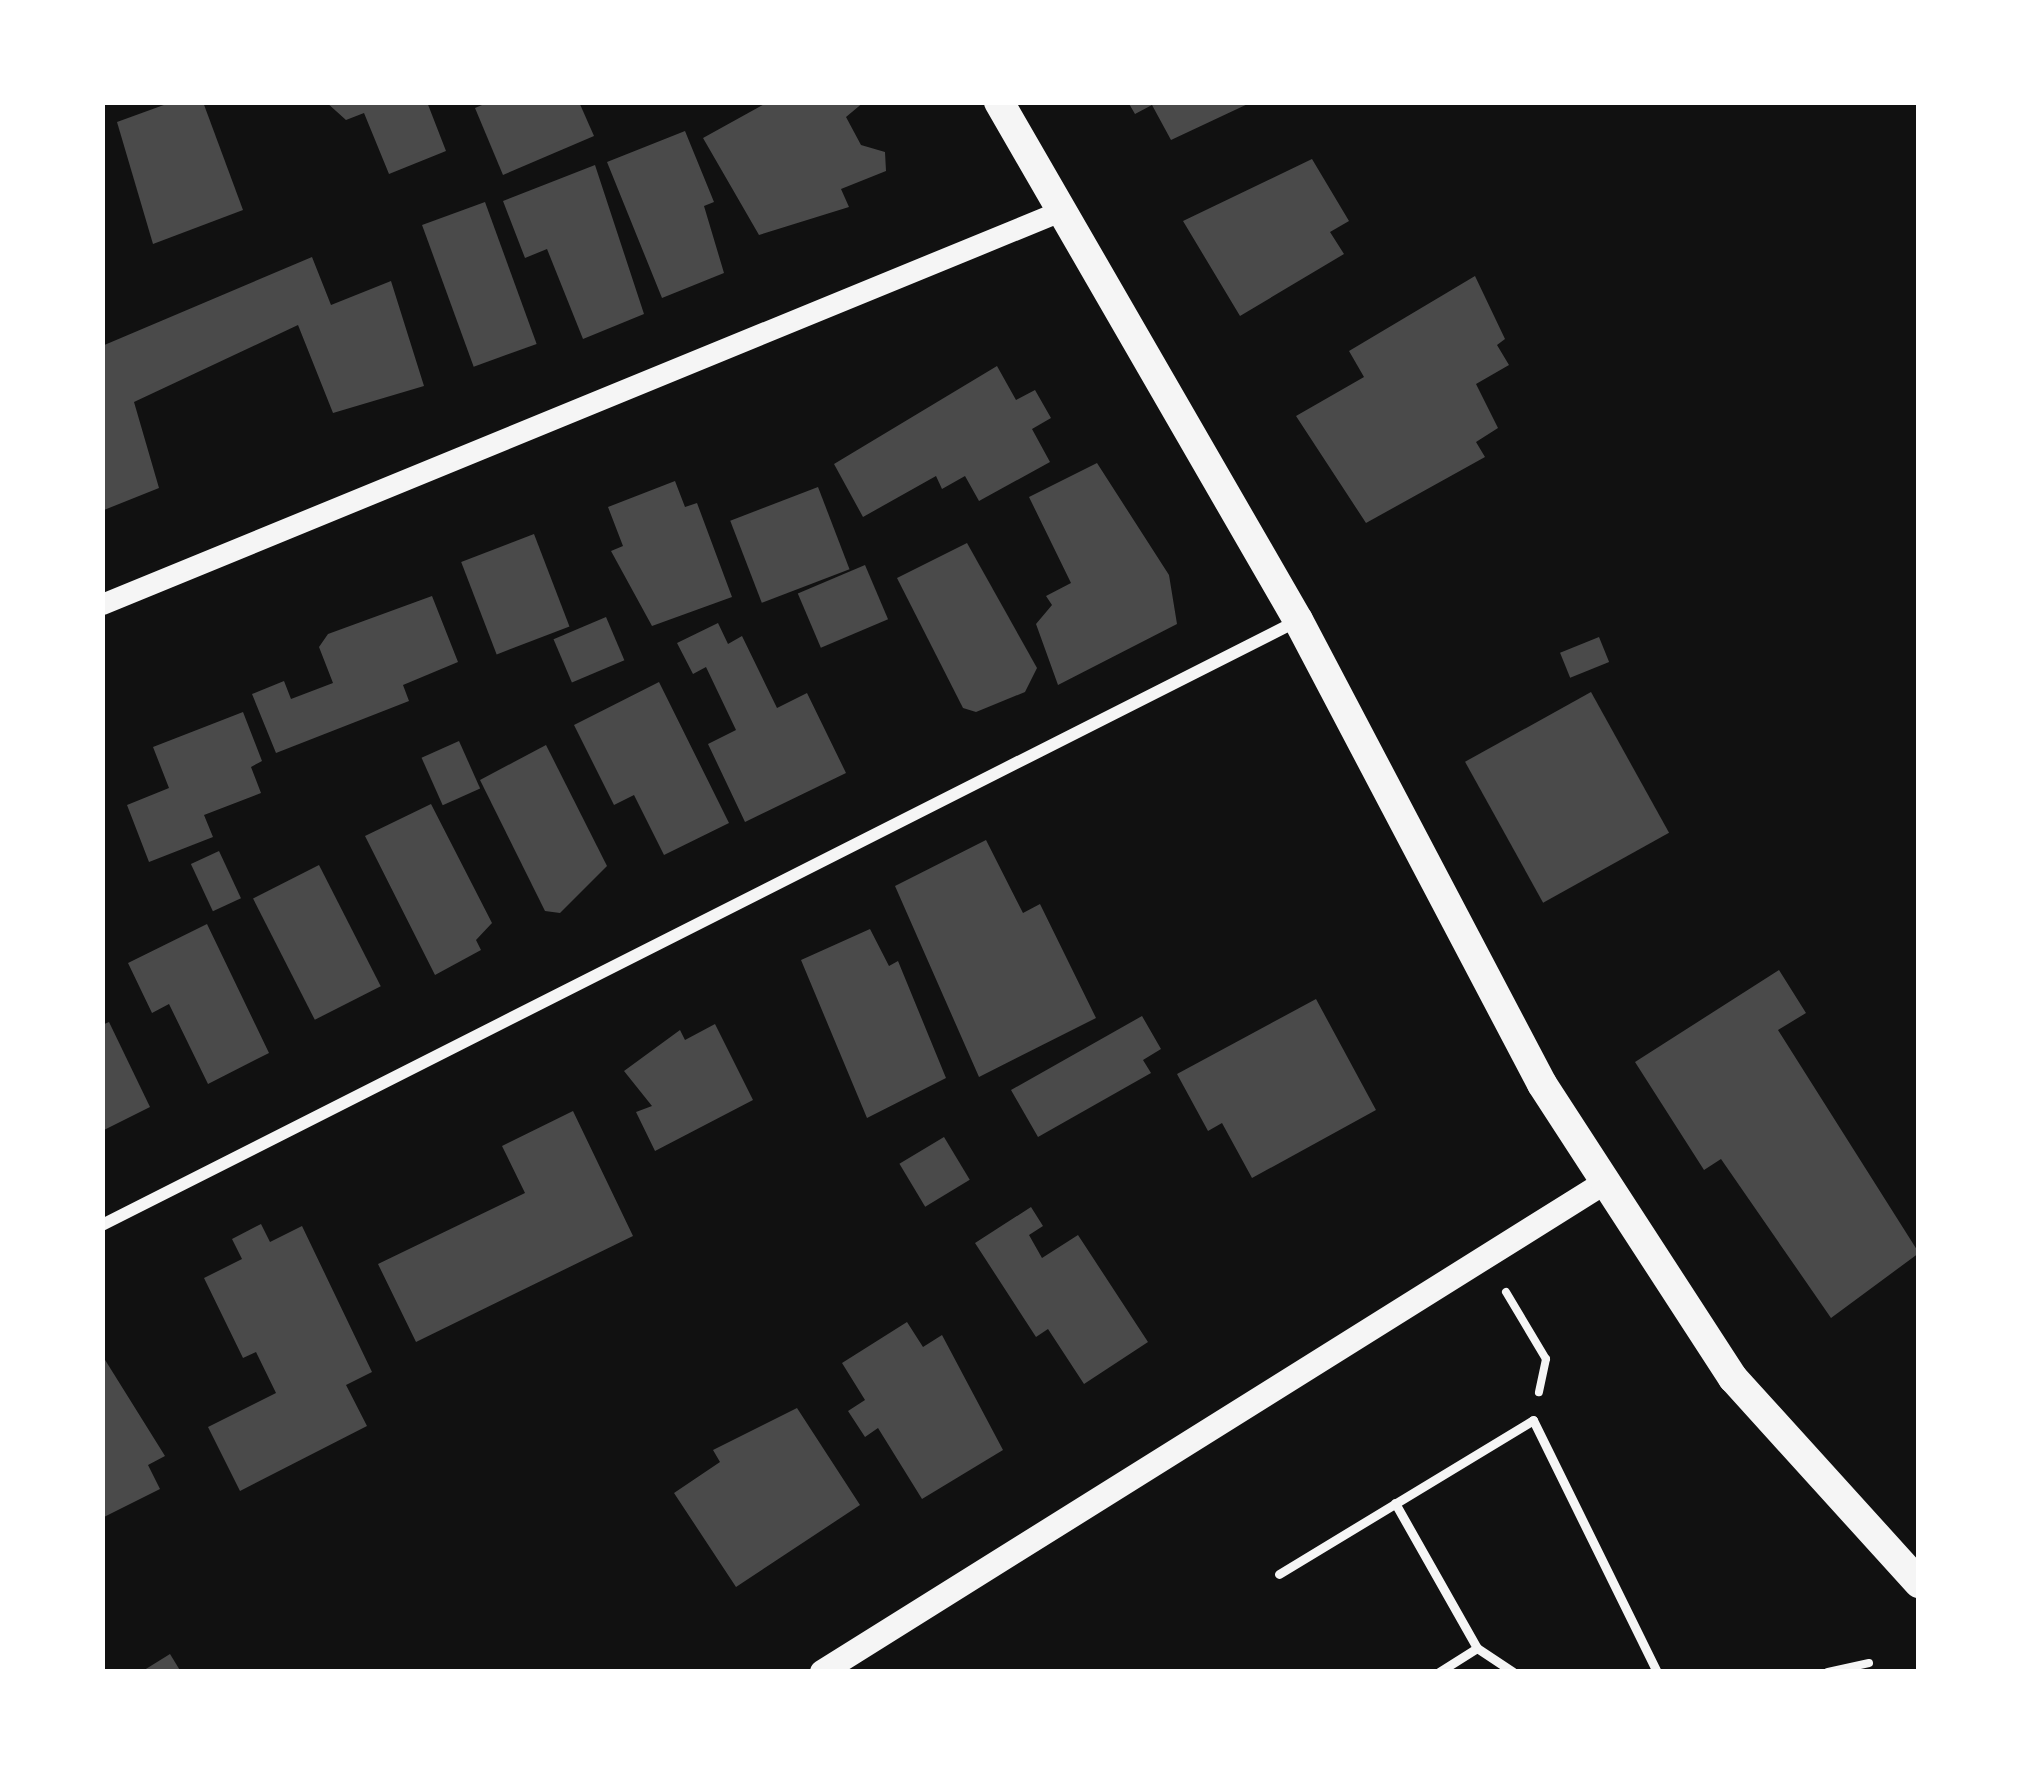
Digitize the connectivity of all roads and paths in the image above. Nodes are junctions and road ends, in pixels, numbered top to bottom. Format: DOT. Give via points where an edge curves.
graph roads {
  1 [pos="1000,102"];
  2 [pos="1060,211"];
  3 [pos="102,604"];
  4 [pos="1298,620"];
  5 [pos="1604,1183"];
  6 [pos="102,1225"];
  7 [pos="1506,1291"];
  8 [pos="1533,1420"];
  9 [pos="1395,1503"];
  10 [pos="1279,1574"];
  11 [pos="1919,1583"];
  12 [pos="1477,1648"];
  13 [pos="1869,1663"];
  14 [pos="822,1672"];
  15 [pos="1438,1672"];
  16 [pos="1513,1672"];
  17 [pos="1657,1672"];
  18 [pos="1828,1672"];
  1 -- 2 [label="main road"];
  2 -- 3 [label="street"];
  2 -- 4 [label="main road"];
  4 -- 5 [label="main road"];
  4 -- 6 [label="street"];
  5 -- 11 [label="main road" via="1733,1378"];
  5 -- 14 [label="main road"];
  7 -- 8 [label="path" via="1546,1359"];
  8 -- 9 [label="lane"];
  8 -- 17 [label="lane"];
  9 -- 10 [label="lane"];
  9 -- 12 [label="lane"];
  12 -- 15 [label="lane"];
  12 -- 16 [label="lane"];
  13 -- 18 [label="path"];
}
